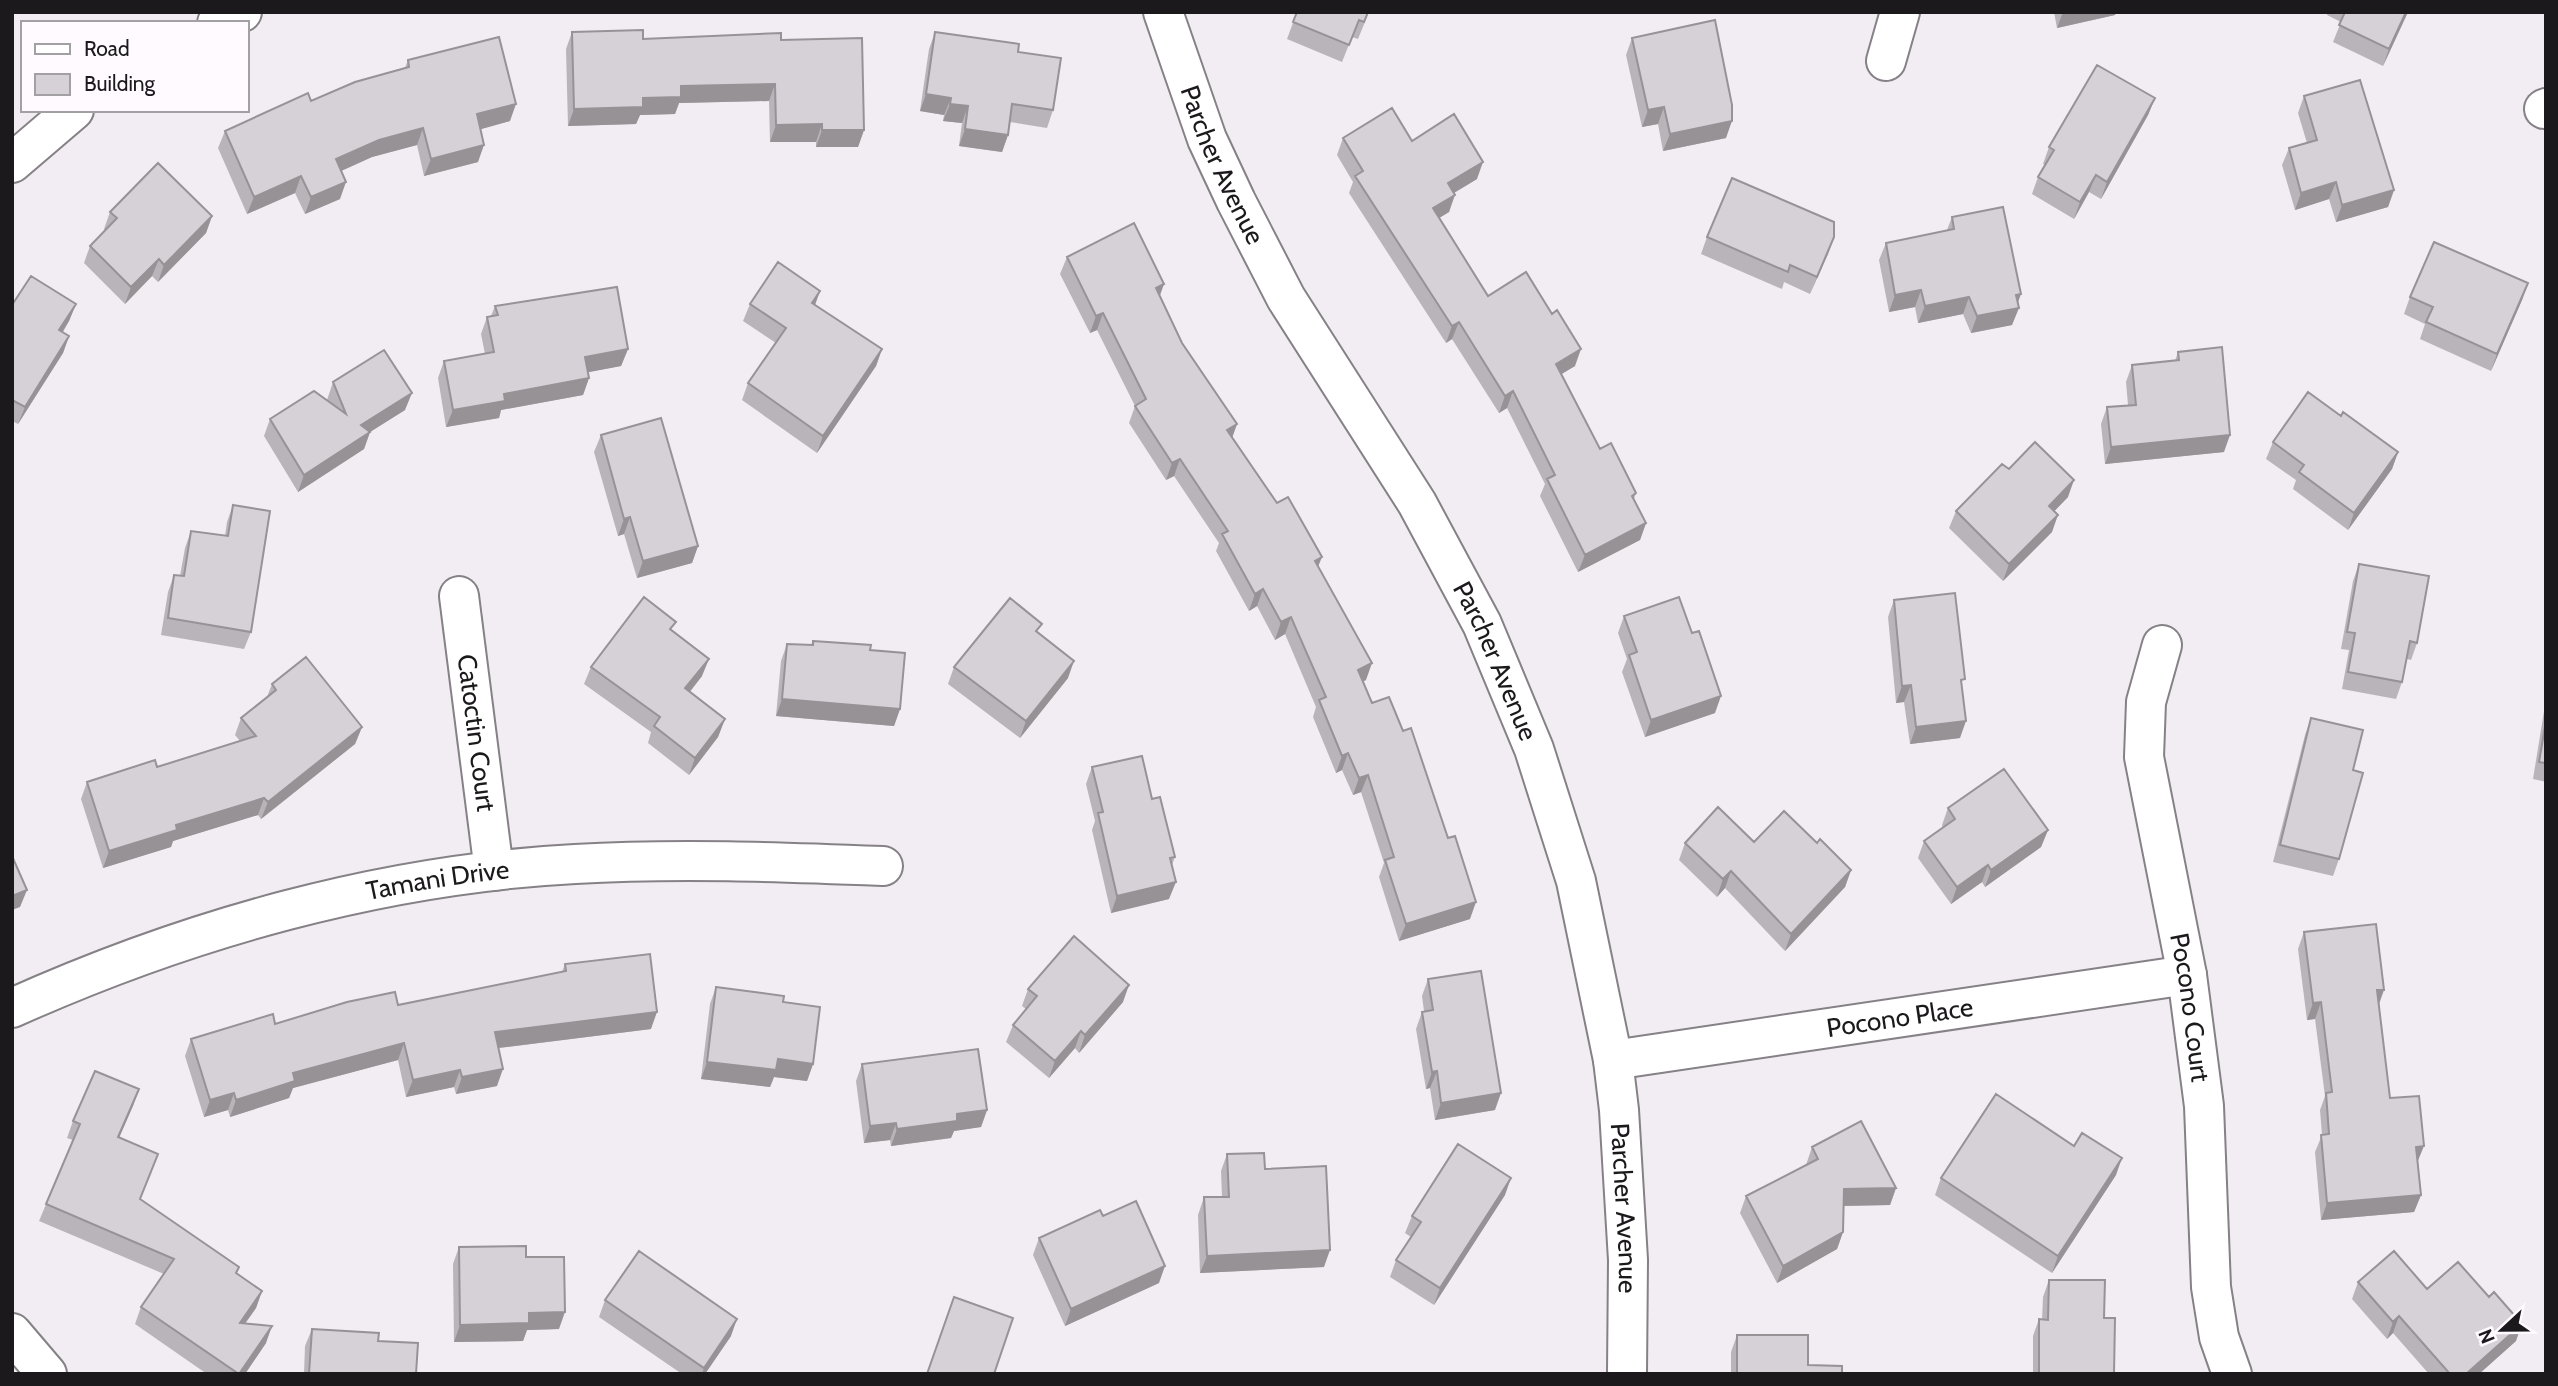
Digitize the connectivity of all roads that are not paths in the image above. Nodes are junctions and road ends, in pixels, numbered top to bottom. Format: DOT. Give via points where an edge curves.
graph roads {
  1 [pos="242,12"];
  2 [pos="1163,12"];
  3 [pos="1900,12"];
  4 [pos="222,21"];
  5 [pos="1886,61"];
  6 [pos="72,112"];
  7 [pos="12,163"];
  8 [pos="460,596"];
  9 [pos="2162,645"];
  10 [pos="883,866"];
  11 [pos="495,871"];
  12 [pos="2187,975"];
  13 [pos="12,1008"];
  14 [pos="1613,1060"];
  15 [pos="12,1333"];
  16 [pos="47,1374"];
  17 [pos="1627,1374"];
  18 [pos="2232,1374"];
  1 -- 4 [label="street"];
  2 -- 14 [label="street, Parcher Avenue" via="1207,139 1286,298 1417,503 1482,624 1534,749 1576,881"];
  3 -- 5 [label="street"];
  6 -- 7 [label="street"];
  8 -- 11 [label="street, Catoctin Court"];
  9 -- 12 [label="street, Pocono Court" via="2146,702 2144,757"];
  10 -- 11 [label="street, Tamani Drive" via="727,860"];
  11 -- 13 [label="street, Tamani Drive" via="399,886 257,919 153,951"];
  12 -- 14 [label="street, Pocono Place"];
  12 -- 18 [label="street, Pocono Court" via="2204,1106 2211,1287 2218,1337"];
  14 -- 17 [label="street, Parcher Avenue" via="1628,1260"];
  15 -- 16 [label="street"];
}
